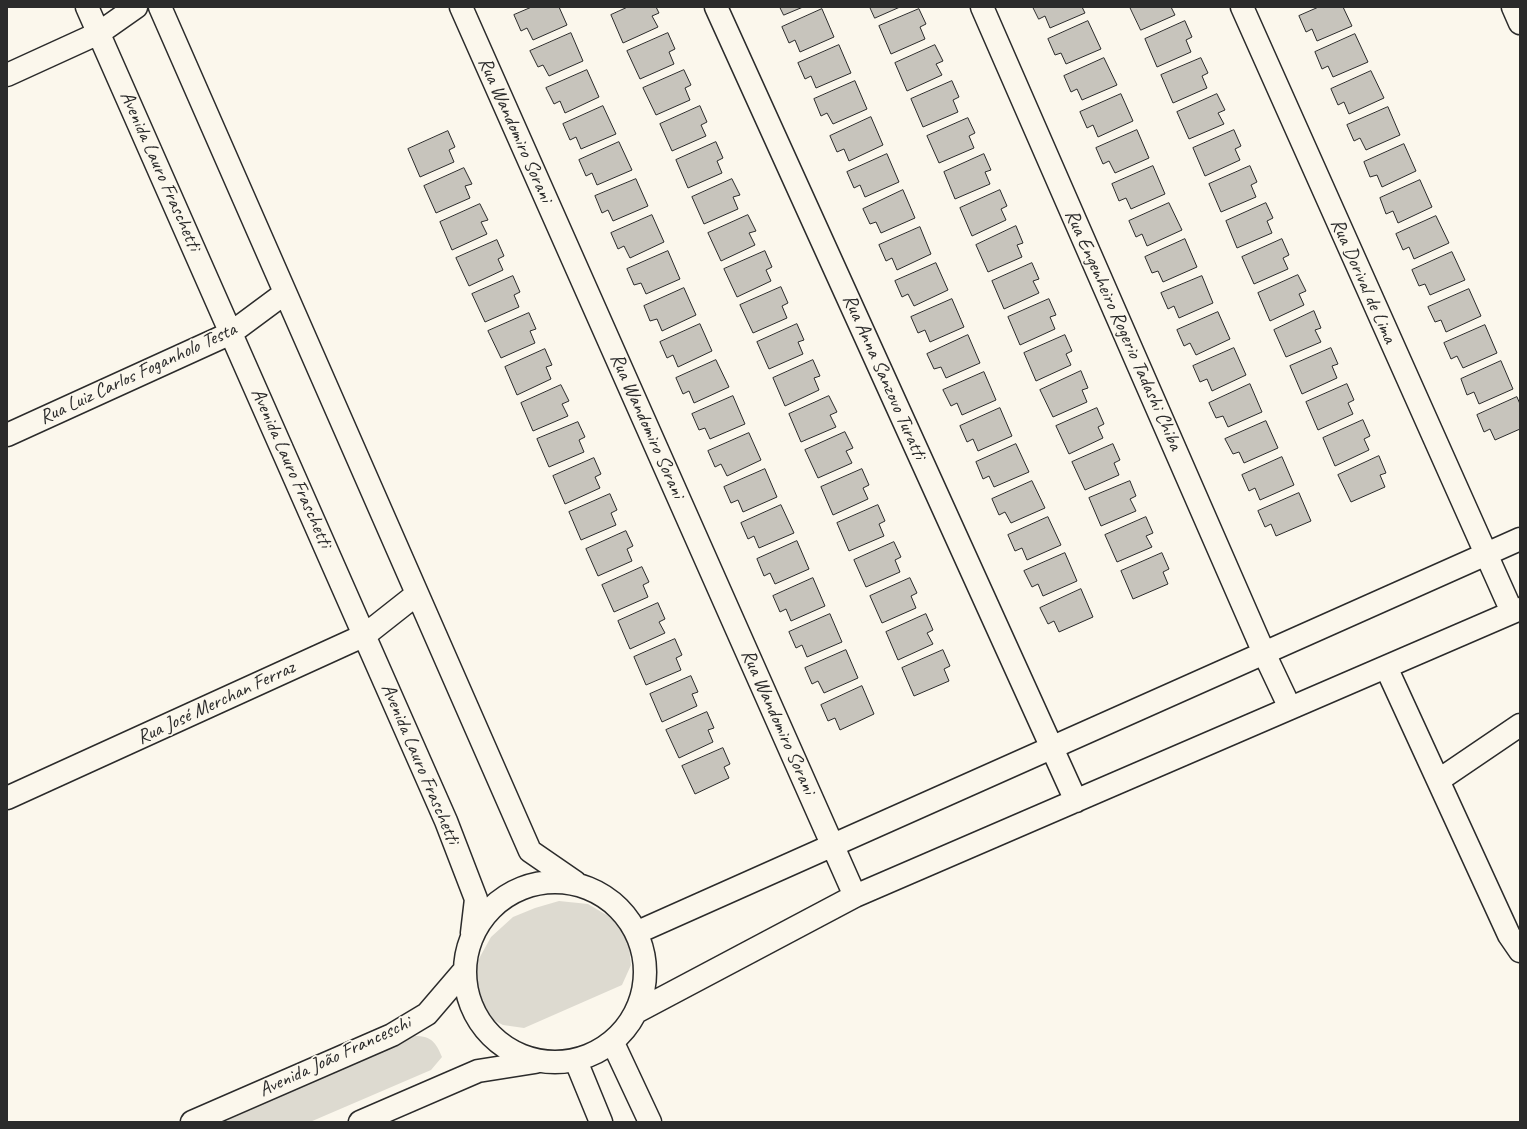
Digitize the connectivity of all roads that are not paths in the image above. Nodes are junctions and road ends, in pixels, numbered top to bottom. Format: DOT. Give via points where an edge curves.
graph roads {
  1 [pos="87,7"];
  2 [pos="136,7"];
  3 [pos="160,7"];
  4 [pos="461,7"];
  5 [pos="716,7"];
  6 [pos="982,7"];
  7 [pos="1242,7"];
  8 [pos="1513,7"];
  9 [pos="1520,23"];
  10 [pos="99,33"];
  11 [pos="7,75"];
  12 [pos="285,293"];
  13 [pos="231,333"];
  14 [pos="7,435"];
  15 [pos="1520,539"];
  16 [pos="1485,554"];
  17 [pos="417,594"];
  18 [pos="1516,611"];
  19 [pos="365,635"];
  20 [pos="1264,653"];
  21 [pos="1386,667"];
  22 [pos="1290,708"];
  23 [pos="1520,725"];
  24 [pos="1051,748"];
  25 [pos="1438,780"];
  26 [pos="7,798"];
  27 [pos="1076,801"];
  28 [pos="833,845"];
  29 [pos="575,882"];
  30 [pos="855,896"];
  31 [pos="638,932"];
  32 [pos="472,933"];
  33 [pos="1520,951"];
  34 [pos="463,972"];
  35 [pos="638,1011"];
  36 [pos="613,1043"];
  37 [pos="576,1061"];
  38 [pos="535,1062"];
  39 [pos="192,1122"];
  40 [pos="360,1122"];
  41 [pos="601,1122"];
  42 [pos="650,1122"];
  1 -- 10 [label="street, Avenida Lauro Fraschetti"];
  2 -- 10 [label="street"];
  3 -- 12 [label="street"];
  4 -- 28 [label="street, Rua Wandomiro Sorani"];
  5 -- 24 [label="street, Rua Anna Sanzovo Turatti"];
  6 -- 20 [label="street, Rua Engenheiro Rogerio Tadashi Chiba"];
  7 -- 16 [label="street, Rua Dorival de Lima"];
  8 -- 9 [label="street"];
  10 -- 11 [label="street"];
  10 -- 13 [label="street, Avenida Lauro Fraschetti"];
  12 -- 13 [label="street, Rua Luiz Carlos Foganholo Testa"];
  12 -- 17 [label="street"];
  13 -- 14 [label="street, Rua Luiz Carlos Foganholo Testa"];
  13 -- 19 [label="street, Avenida Lauro Fraschetti"];
  15 -- 16 [label="street"];
  16 -- 18 [label="street, Rua Dorival de Lima"];
  16 -- 20 [label="street"];
  17 -- 19 [label="street, Rua José Merchan Ferraz"];
  17 -- 29 [label="street" via="530,851"];
  18 -- 21 [label="street"];
  19 -- 26 [label="street, Rua José Merchan Ferraz"];
  19 -- 32 [label="street, Avenida Lauro Fraschetti" via="446,822 476,899"];
  20 -- 22 [label="street, Rua Engenheiro Rogerio Tadashi Chiba"];
  20 -- 24 [label="street"];
  21 -- 22 [label="street"];
  21 -- 25 [label="street"];
  22 -- 27 [label="street"];
  23 -- 25 [label="street"];
  24 -- 27 [label="street, Rua Anna Sanzovo Turatti"];
  24 -- 28 [label="street"];
  25 -- 33 [label="street" via="1509,935"];
  27 -- 30 [label="street"];
  28 -- 30 [label="street, Rua Wandomiro Sorani"];
  28 -- 31 [label="street"];
  29 -- 31 [label="street" via="612,900"];
  29 -- 32 [label="street" via="534,883 498,901"];
  30 -- 35 [label="street"];
  31 -- 35 [label="street" via="647,971"];
  32 -- 34 [label="street, Avenida Lauro Fraschetti"];
  34 -- 38 [label="street" via="472,1012 498,1044"];
  34 -- 39 [label="street, Avenida João Franceschi" via="426,1014 392,1035"];
  35 -- 36 [label="street"];
  36 -- 37 [label="street"];
  36 -- 42 [label="street"];
  37 -- 38 [label="street"];
  37 -- 41 [label="street"];
  38 -- 40 [label="street" via="478,1071"];
}
